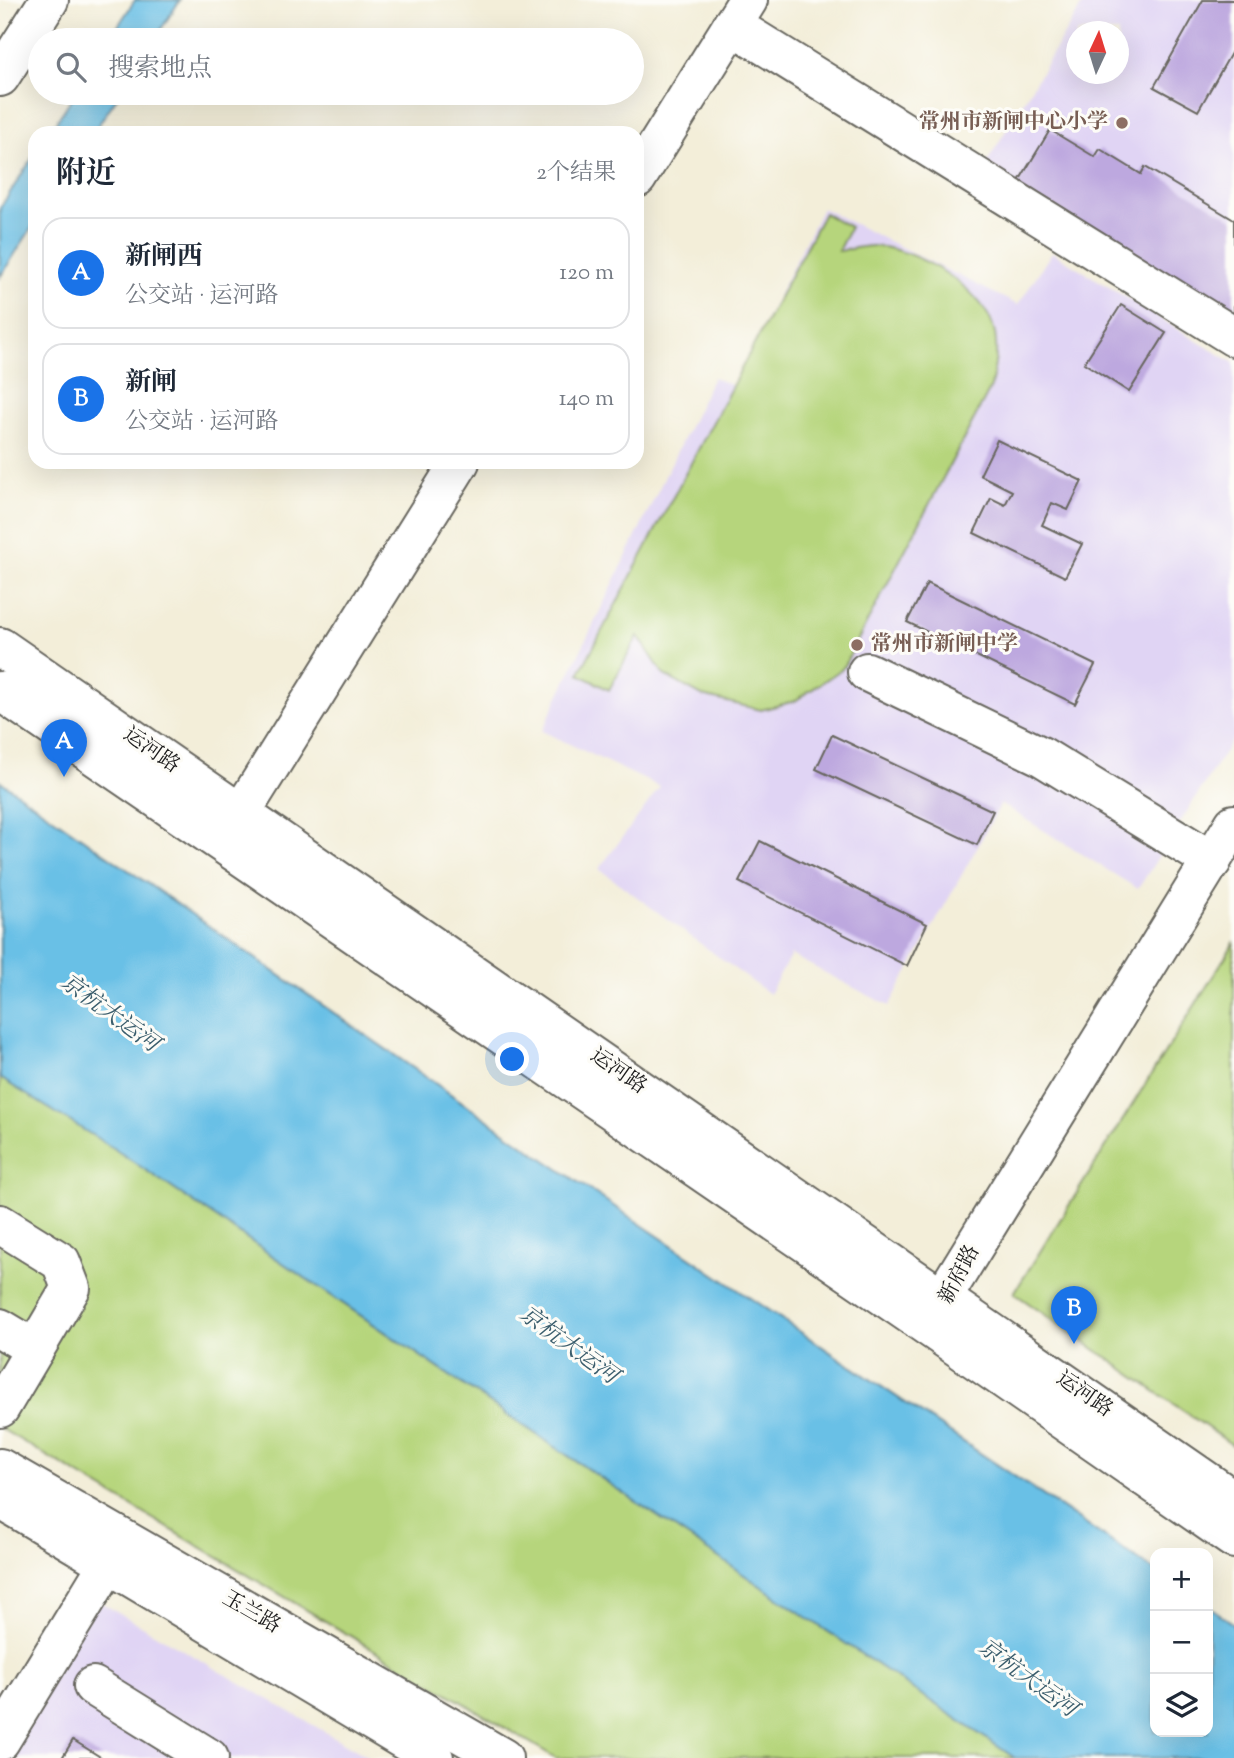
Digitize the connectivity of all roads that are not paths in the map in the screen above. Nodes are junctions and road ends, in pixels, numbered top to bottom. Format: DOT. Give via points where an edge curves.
graph roads {
  1 [pos="49,0"];
  2 [pos="740,12"];
  3 [pos="31,28"];
  4 [pos="28,33"];
  5 [pos="0,77"];
  6 [pos="644,167"];
  7 [pos="1234,337"];
  8 [pos="456,469"];
  9 [pos="0,647"];
  10 [pos="866,672"];
  11 [pos="0,691"];
  12 [pos="241,813"];
  13 [pos="1234,824"];
  14 [pos="1223,867"];
  15 [pos="0,1224"];
  16 [pos="948,1313"];
  17 [pos="0,1328"];
  18 [pos="35,1349"];
  19 [pos="0,1408"];
  20 [pos="0,1468"];
  21 [pos="1234,1500"];
  22 [pos="4,1509"];
  23 [pos="1234,1539"];
  24 [pos="108,1564"];
  25 [pos="93,1686"];
  26 [pos="0,1741"];
  27 [pos="209,1758"];
  28 [pos="434,1758"];
  29 [pos="503,1758"];
  1 -- 3 [label="main road"];
  2 -- 6 [label="main road"];
  2 -- 7 [label="main road"];
  4 -- 5 [label="main road"];
  8 -- 12 [label="main road"];
  9 -- 12 [label="main road, 运河路"];
  10 -- 14 [label="main road" via="1041,756"];
  11 -- 16 [label="main road, 运河路"];
  12 -- 16 [label="main road, 运河路"];
  13 -- 14 [label="main road, 新府路"];
  14 -- 16 [label="main road, 新府路"];
  15 -- 18 [label="main road" via="61,1262 71,1288"];
  16 -- 21 [label="main road, 运河路"];
  16 -- 23 [label="main road, 运河路"];
  17 -- 18 [label="main road"];
  18 -- 19 [label="main road"];
  20 -- 29 [label="main road, 玉兰路"];
  22 -- 24 [label="main road, 玉兰路"];
  24 -- 26 [label="main road"];
  24 -- 28 [label="main road, 玉兰路"];
  25 -- 27 [label="main road"];
}
